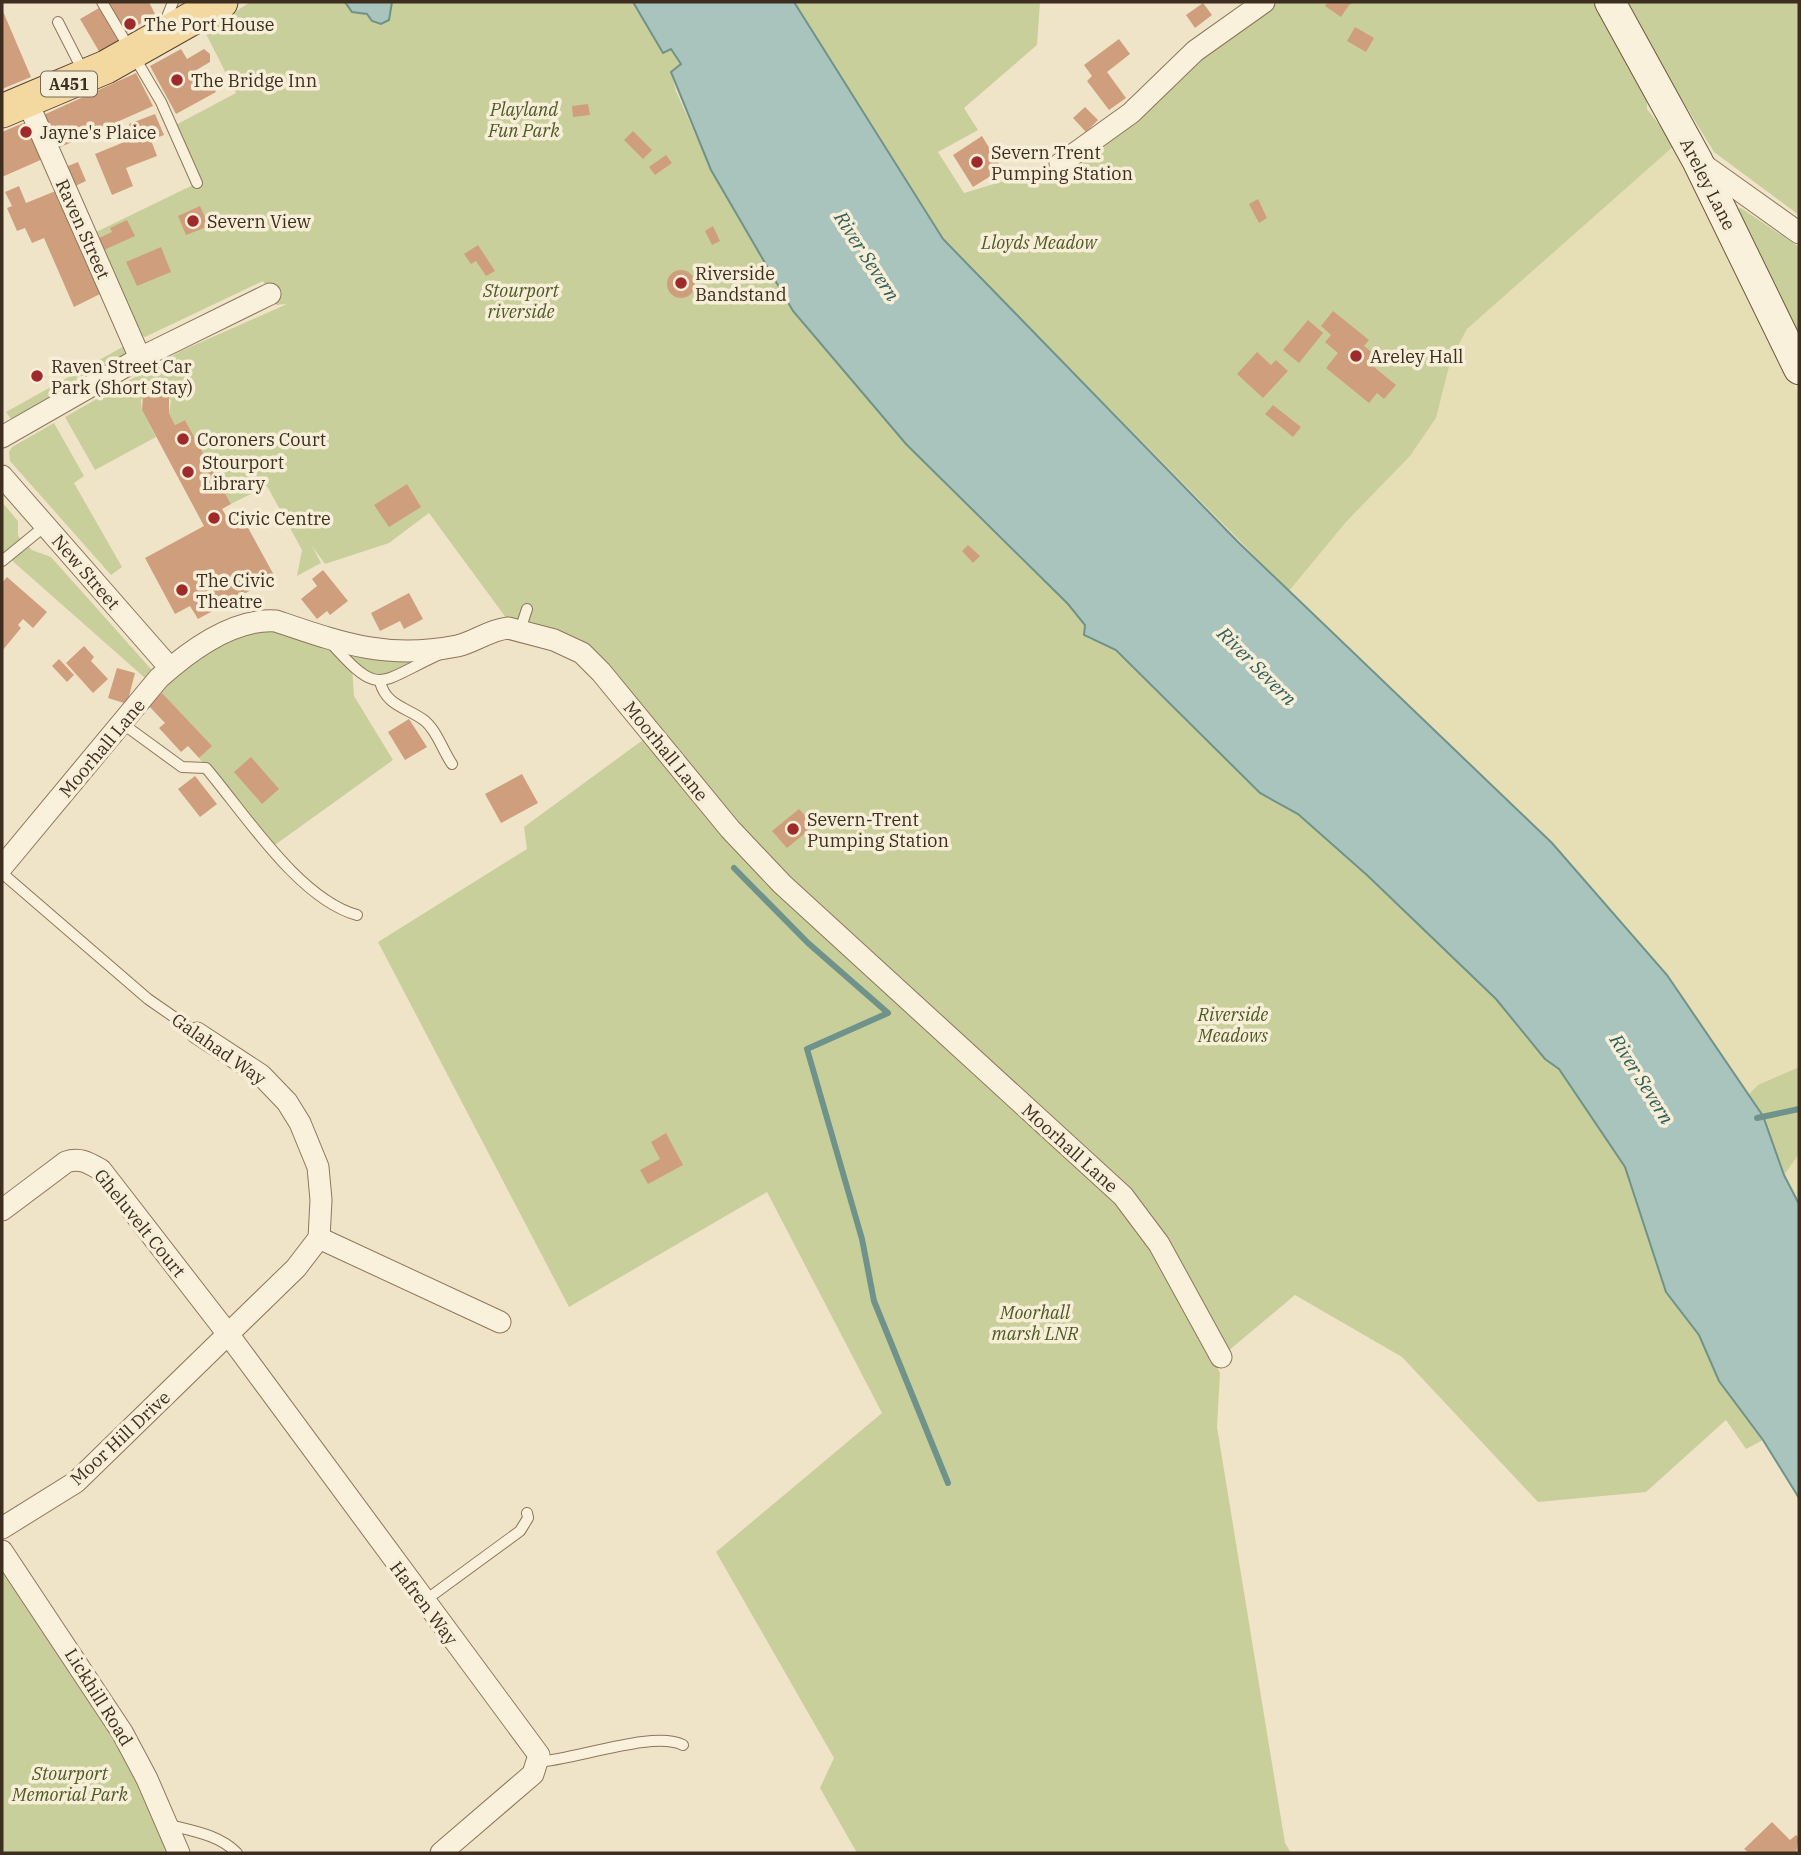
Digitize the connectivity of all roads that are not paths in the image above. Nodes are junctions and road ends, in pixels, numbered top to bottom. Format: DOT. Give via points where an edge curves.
graph roads {
  1 [pos="102,2"];
  2 [pos="221,2"];
  3 [pos="1264,2"];
  4 [pos="1610,2"];
  5 [pos="58,22"];
  6 [pos="161,31"];
  7 [pos="86,76"];
  8 [pos="15,106"];
  9 [pos="1697,160"];
  10 [pos="1060,164"];
  11 [pos="197,183"];
  12 [pos="1799,233"];
  13 [pos="270,294"];
  14 [pos="140,358"];
  15 [pos="1799,369"];
  16 [pos="2,437"];
  17 [pos="2,476"];
  18 [pos="45,526"];
  19 [pos="2,561"];
  20 [pos="527,609"];
  21 [pos="520,631"];
  22 [pos="328,640"];
  23 [pos="460,645"];
  24 [pos="170,668"];
  25 [pos="380,682"];
  26 [pos="122,724"];
  27 [pos="452,764"];
  28 [pos="2,867"];
  29 [pos="2,873"];
  30 [pos="357,915"];
  31 [pos="197,1033"];
  32 [pos="2,1210"];
  33 [pos="318,1238"];
  34 [pos="500,1322"];
  35 [pos="228,1334"];
  36 [pos="1221,1357"];
  37 [pos="527,1513"];
  38 [pos="2,1528"];
  39 [pos="2,1551"];
  40 [pos="423,1602"];
  41 [pos="683,1745"];
  42 [pos="537,1762"];
  43 [pos="166,1824"];
  44 [pos="178,1853"];
  45 [pos="237,1853"];
  46 [pos="441,1853"];
  1 -- 6 [label="lane"];
  2 -- 6 [label="main road, A451"];
  3 -- 10 [label="street" via="1195,51 1131,113"];
  4 -- 9 [label="street, Areley Lane"];
  5 -- 7 [label="lane"];
  6 -- 7 [label="main road, A451"];
  6 -- 11 [label="lane" via="161,102"];
  7 -- 8 [label="main road, A451"];
  8 -- 14 [label="street, Raven Street"];
  9 -- 12 [label="street"];
  9 -- 15 [label="street, Areley Lane"];
  13 -- 14 [label="street"];
  14 -- 16 [label="street"];
  17 -- 18 [label="street, New Street"];
  18 -- 19 [label="lane"];
  18 -- 24 [label="street, New Street"];
  20 -- 21 [label="lane"];
  21 -- 23 [label="street, Moorhall Lane" via="498,629"];
  21 -- 36 [label="street, Moorhall Lane" via="582,653 773,875 1123,1196 1159,1244"];
  22 -- 23 [label="street, Moorhall Lane" via="382,652"];
  22 -- 24 [label="street, Moorhall Lane" via="263,620 201,645"];
  22 -- 25 [label="lane" via="362,677"];
  23 -- 25 [label="lane"];
  24 -- 26 [label="street, Moorhall Lane"];
  25 -- 27 [label="lane" via="392,703 425,721"];
  26 -- 28 [label="street, Moorhall Lane"];
  26 -- 30 [label="lane" via="182,767 206,768 307,889 337,910"];
  29 -- 31 [label="lane, Galahad Way" via="148,999"];
  31 -- 33 [label="street, Galahad Way" via="261,1075 300,1123 318,1167"];
  32 -- 35 [label="street, Gheluvelt Court" via="66,1162 87,1162 101,1170"];
  33 -- 34 [label="street"];
  33 -- 35 [label="street" via="296,1268"];
  35 -- 38 [label="street, Moor Hill Drive" via="76,1482"];
  35 -- 40 [label="street, Hafren Way"];
  37 -- 40 [label="lane" via="520,1531"];
  39 -- 43 [label="street, Lickhill Road" via="122,1732"];
  40 -- 42 [label="street, Hafren Way" via="539,1755"];
  41 -- 42 [label="lane" via="672,1739 631,1743"];
  42 -- 46 [label="street" via="533,1774"];
  43 -- 44 [label="street, Lickhill Road"];
  43 -- 45 [label="lane" via="211,1835"];
}
